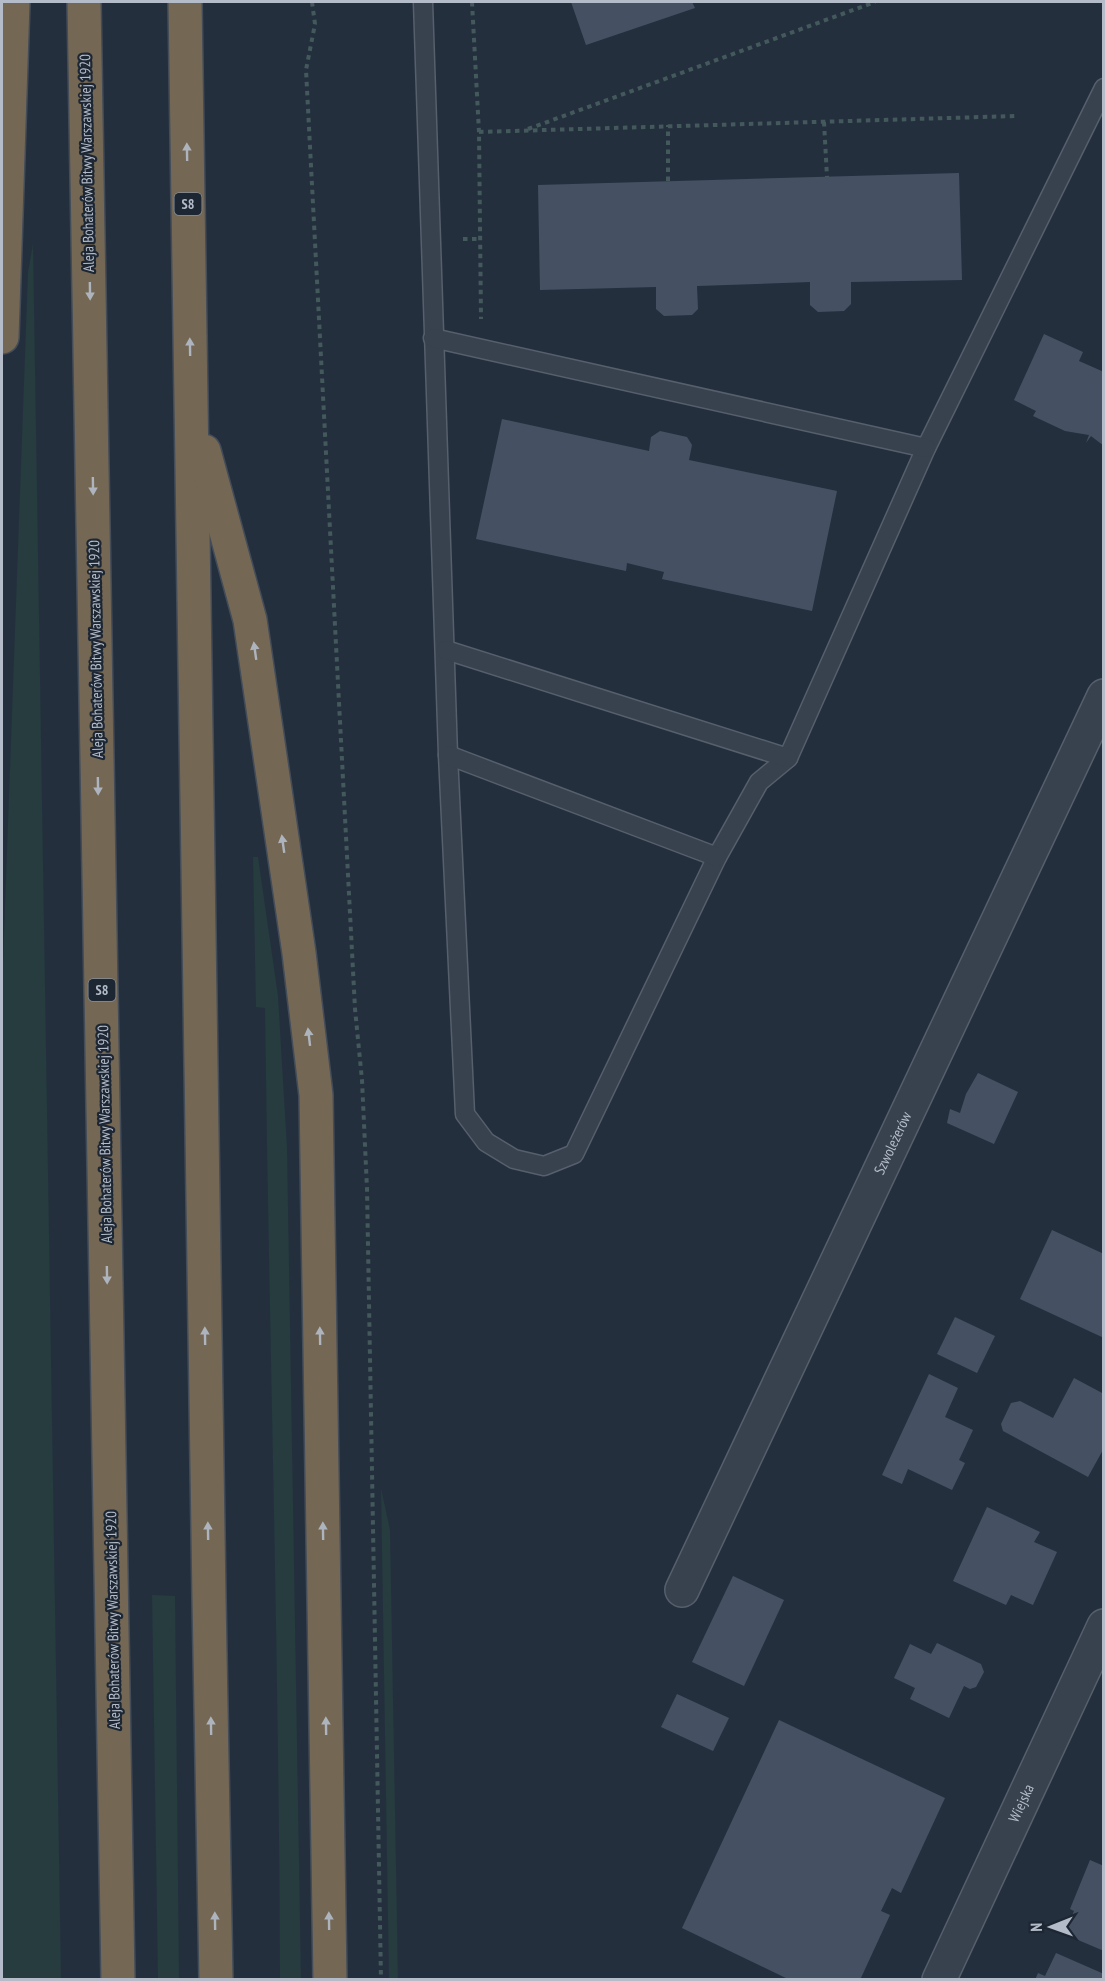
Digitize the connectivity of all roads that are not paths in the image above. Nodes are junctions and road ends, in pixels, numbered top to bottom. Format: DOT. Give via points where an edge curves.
graph roads {
  1 [pos="13,2"];
  2 [pos="84,2"];
  3 [pos="185,2"];
  4 [pos="423,2"];
  5 [pos="1104,88"];
  6 [pos="2,337"];
  7 [pos="433,338"];
  8 [pos="191,406"];
  9 [pos="926,448"];
  10 [pos="446,650"];
  11 [pos="1104,696"];
  12 [pos="448,755"];
  13 [pos="788,758"];
  14 [pos="717,857"];
  15 [pos="682,1590"];
  16 [pos="1104,1626"];
  17 [pos="118,1980"];
  18 [pos="216,1980"];
  19 [pos="330,1980"];
  20 [pos="939,1980"];
  1 -- 6 [label="highway"];
  2 -- 17 [label="highway, Aleja Bohaterów Bitwy Warszawskiej 1920 / S8, one-way"];
  8 -- 3 [label="highway, S8, one-way"];
  4 -- 7 [label="lane"];
  5 -- 9 [label="lane"];
  7 -- 9 [label="lane"];
  7 -- 10 [label="lane"];
  18 -- 8 [label="highway, S8, one-way"];
  19 -- 8 [label="highway, one-way" via="316,1095 250,620"];
  9 -- 13 [label="lane"];
  10 -- 12 [label="lane"];
  10 -- 13 [label="lane"];
  11 -- 15 [label="street, Szwoleżerów"];
  12 -- 14 [label="lane"];
  12 -- 14 [label="lane" via="465,1114 486,1142 514,1159 544,1166 574,1154"];
  13 -- 14 [label="lane" via="759,782"];
  16 -- 20 [label="street, Wiejska"];
}
